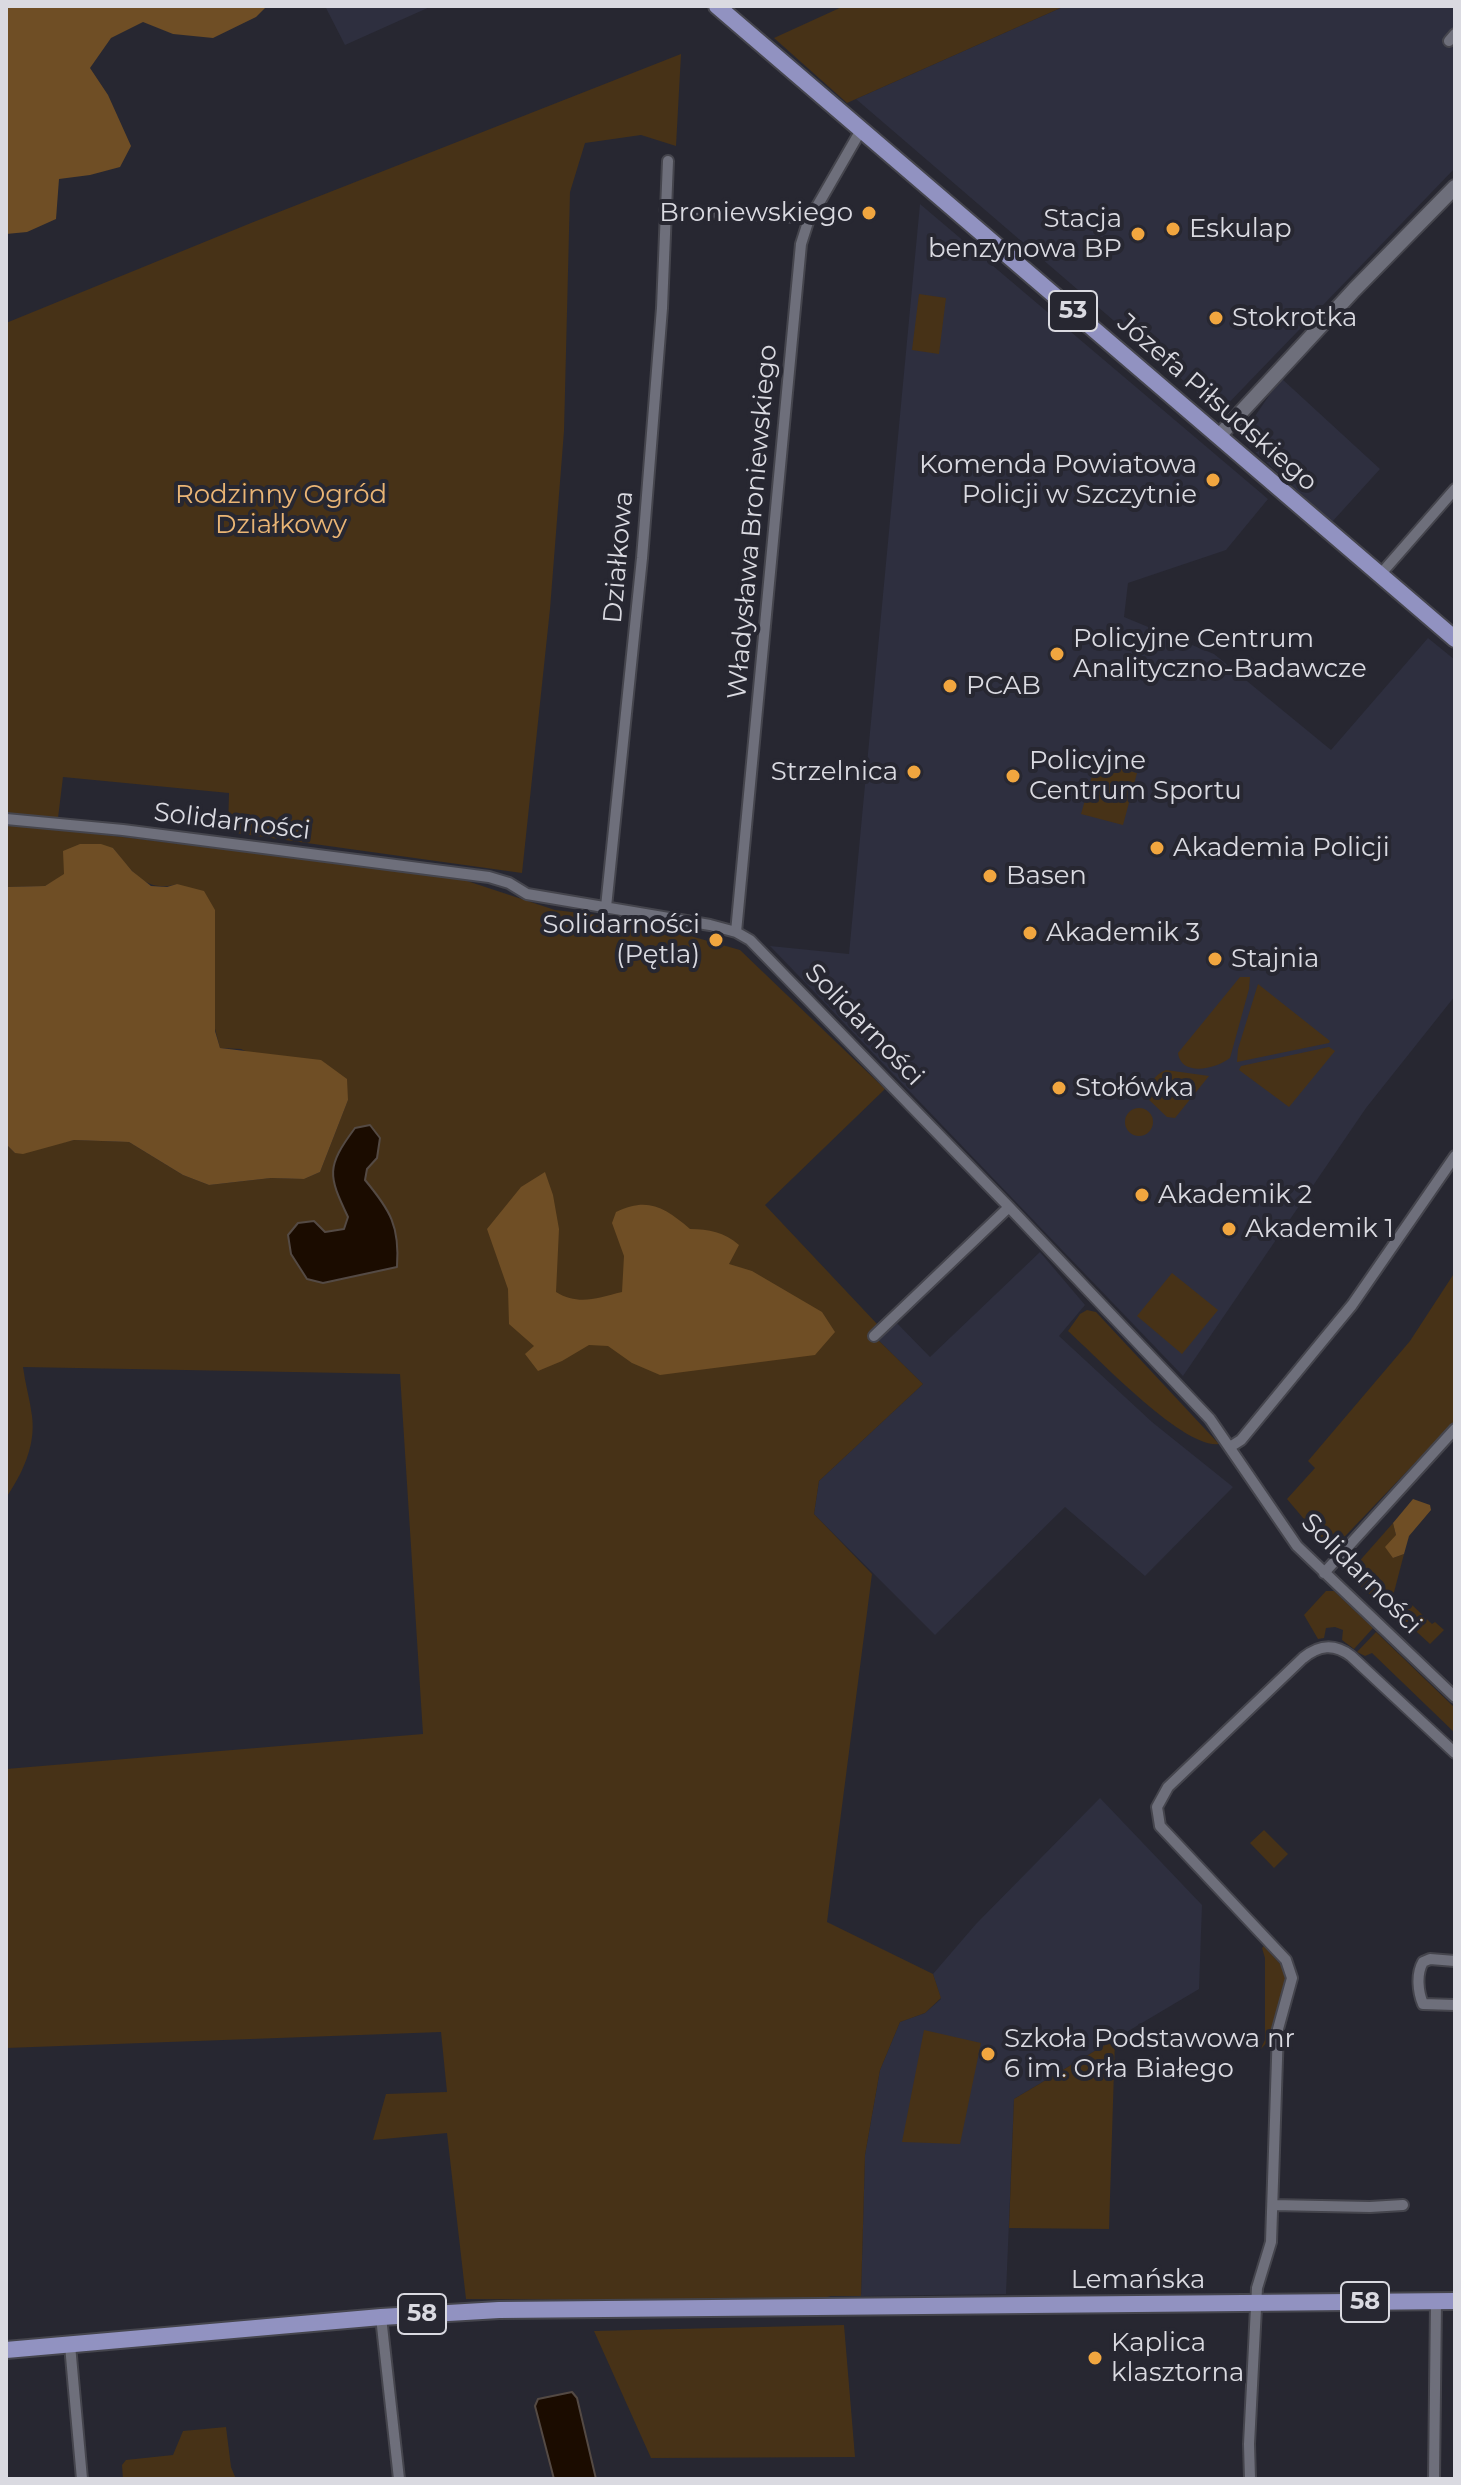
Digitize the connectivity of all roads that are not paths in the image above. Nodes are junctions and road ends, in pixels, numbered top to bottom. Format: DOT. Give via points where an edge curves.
graph roads {
  1 [pos="717,6"];
  2 [pos="861,130"];
  3 [pos="668,161"];
  4 [pos="1455,187"];
  5 [pos="665,210"];
  6 [pos="814,213"];
  7 [pos="1219,436"];
  8 [pos="1455,489"];
  9 [pos="1379,576"];
  10 [pos="1455,639"];
  11 [pos="6,819"];
  12 [pos="606,907"];
  13 [pos="736,932"];
  14 [pos="1455,1156"];
  15 [pos="1009,1207"];
  16 [pos="874,1336"];
  17 [pos="1455,1429"];
  18 [pos="1230,1447"];
  19 [pos="1324,1573"];
  20 [pos="1455,1697"];
  21 [pos="1455,1753"];
  22 [pos="1455,1961"];
  23 [pos="1455,2005"];
  24 [pos="1273,2205"];
  25 [pos="1403,2205"];
  26 [pos="1436,2301"];
  27 [pos="1455,2301"];
  28 [pos="1256,2304"];
  29 [pos="381,2317"];
  30 [pos="70,2345"];
  31 [pos="6,2350"];
  32 [pos="82,2479"];
  33 [pos="399,2479"];
  34 [pos="1250,2479"];
  35 [pos="1434,2479"];
  1 -- 2 [label="main road, Józefa Piłsudskiego / 53"];
  2 -- 6 [label="street, Władysława Broniewskiego"];
  2 -- 7 [label="main road, Józefa Piłsudskiego / 53"];
  3 -- 5 [label="street, Działkowa"];
  4 -- 7 [label="street"];
  5 -- 6 [label="street" via="795,217"];
  5 -- 12 [label="street, Działkowa" via="642,558"];
  6 -- 13 [label="street, Władysława Broniewskiego" via="801,244"];
  7 -- 9 [label="main road, Józefa Piłsudskiego / 53"];
  8 -- 9 [label="street"];
  9 -- 10 [label="main road, Józefa Piłsudskiego / 53"];
  11 -- 12 [label="street, Solidarności" via="489,877 527,894"];
  12 -- 13 [label="street, Solidarności"];
  13 -- 15 [label="street, Solidarności" via="796,985"];
  14 -- 18 [label="street" via="1352,1305"];
  15 -- 16 [label="street"];
  15 -- 18 [label="street, Solidarności" via="1210,1419"];
  17 -- 19 [label="street"];
  18 -- 19 [label="street, Solidarności" via="1286,1533"];
  19 -- 20 [label="street, Solidarności"];
  21 -- 24 [label="street" via="1351,1656 1324,1646 1303,1658 1159,1799 1160,1826 1290,1966 1290,1988 1278,2029"];
  22 -- 23 [label="street" via="1423,1962 1419,1995 1423,2004"];
  24 -- 25 [label="street"];
  24 -- 28 [label="street" via="1271,2242"];
  26 -- 27 [label="main road, 58"];
  26 -- 28 [label="main road, Lemańska / 58"];
  26 -- 35 [label="street"];
  28 -- 29 [label="main road, Lemańska / 58" via="499,2310"];
  28 -- 34 [label="street"];
  29 -- 30 [label="main road, 58"];
  29 -- 33 [label="street"];
  30 -- 31 [label="main road, 58"];
  30 -- 32 [label="street"];
}
